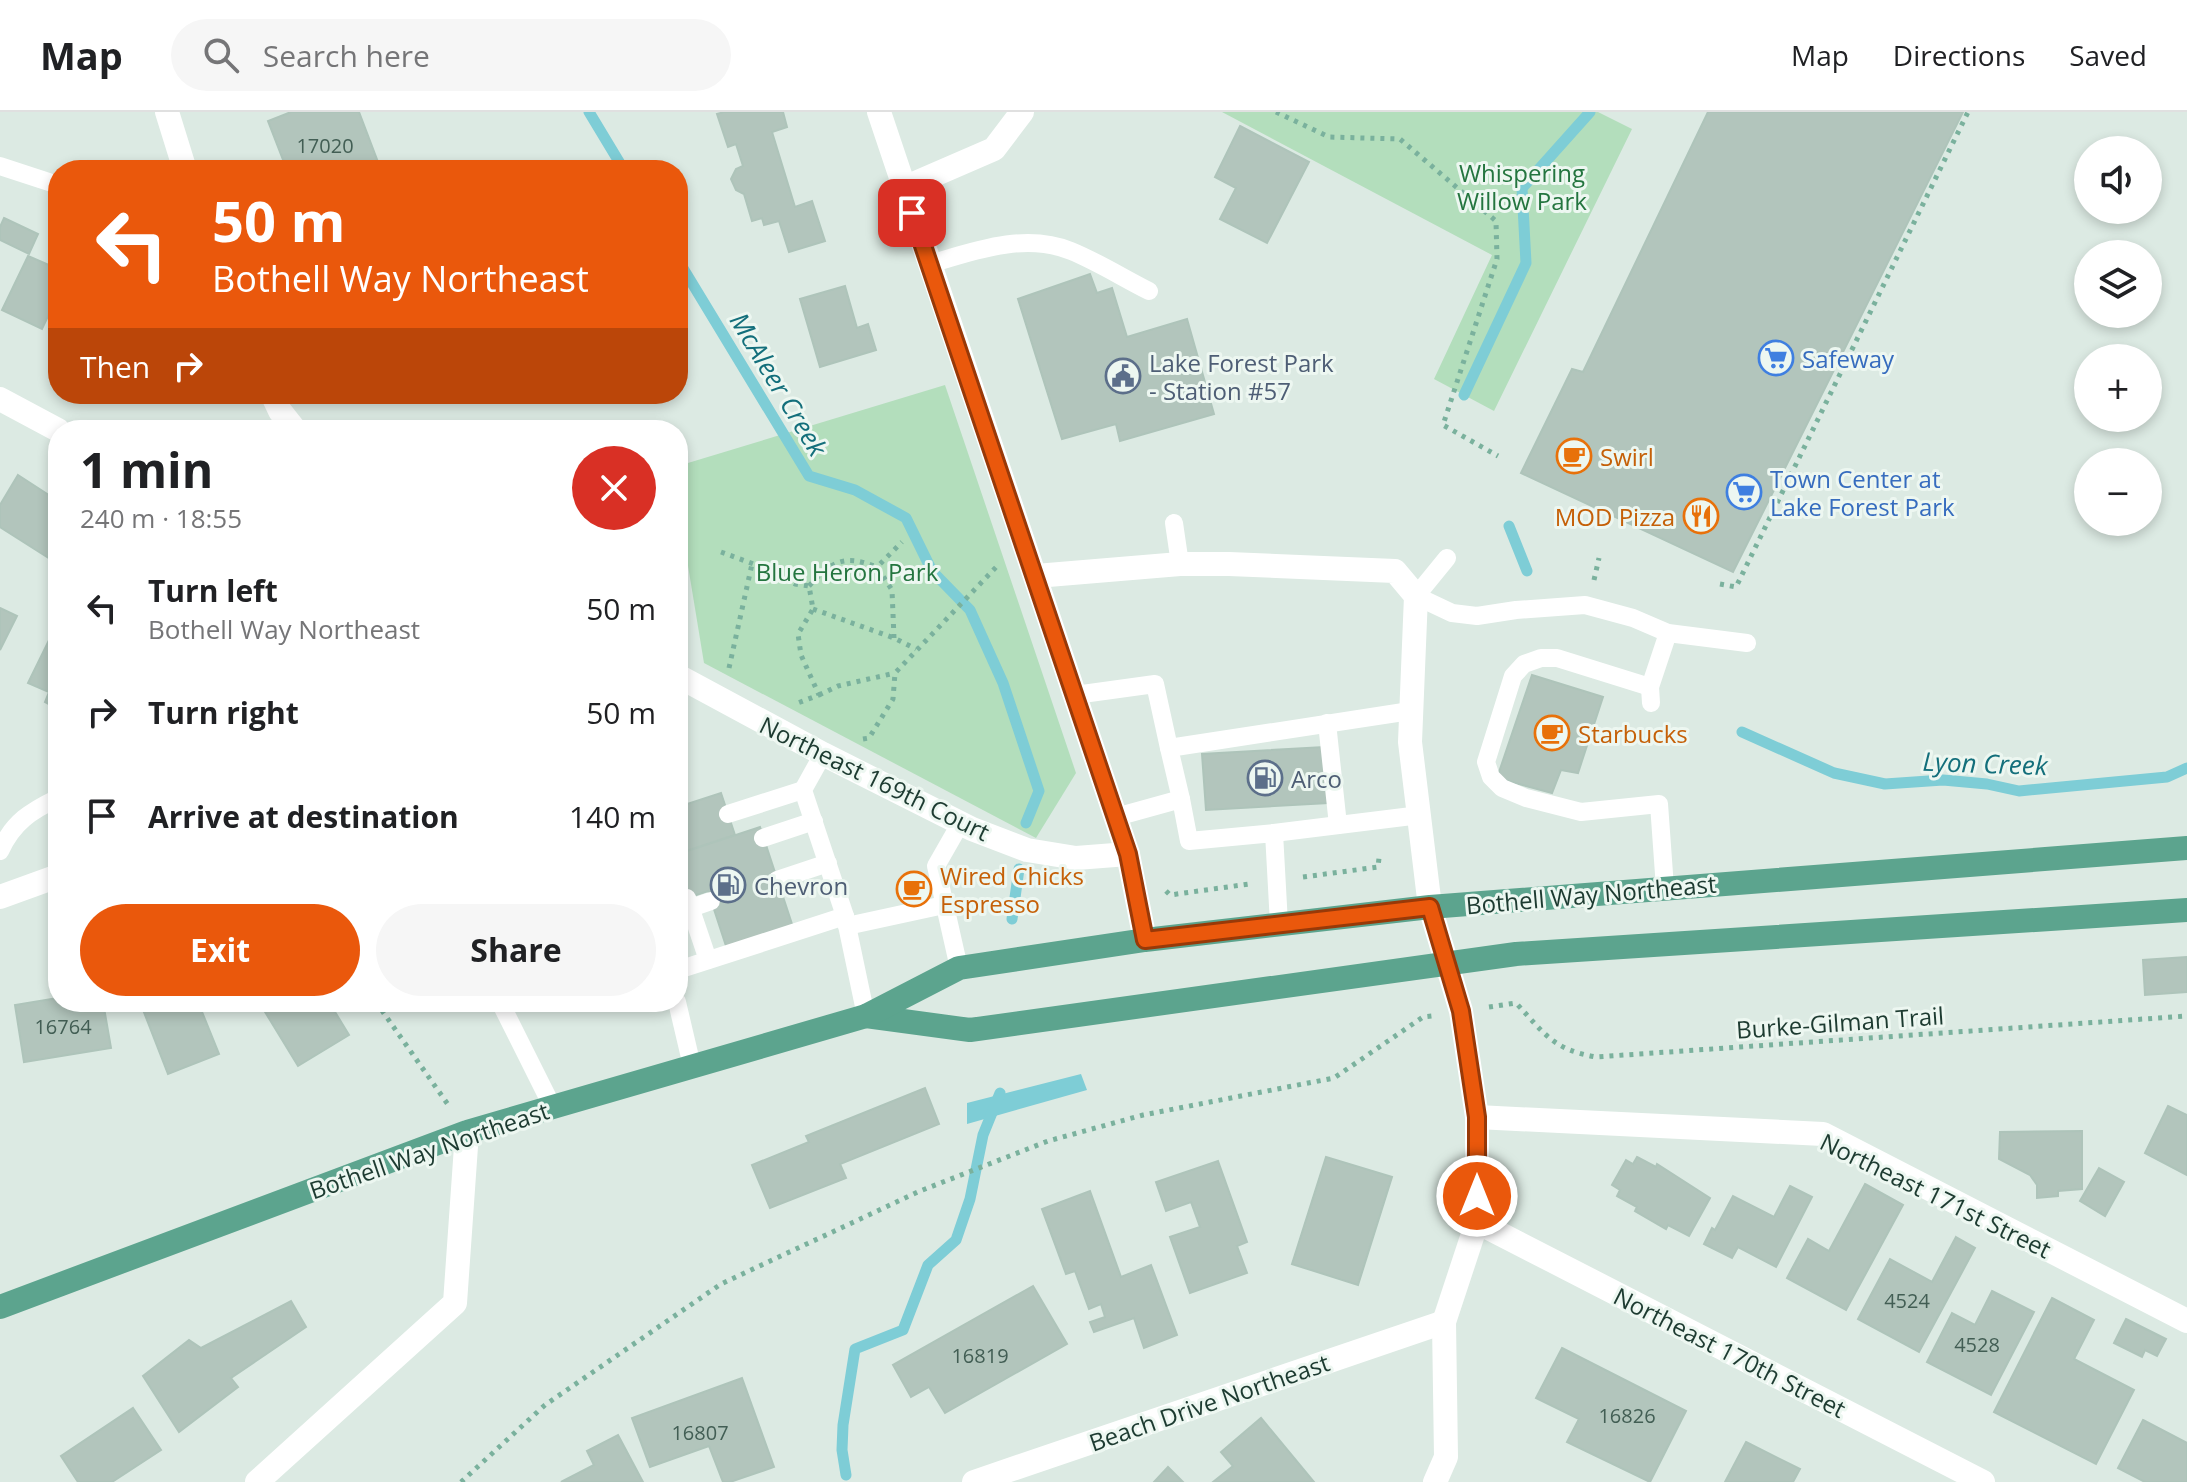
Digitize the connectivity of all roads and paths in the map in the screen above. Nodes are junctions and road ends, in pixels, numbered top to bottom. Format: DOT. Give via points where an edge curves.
graph roads {
  1 [pos="167,112"];
  2 [pos="879,112"];
  3 [pos="1022,112"];
  4 [pos="1276,112"];
  5 [pos="1968,112"];
  6 [pos="182,160"];
  7 [pos="0,166"];
  8 [pos="48,182"];
  9 [pos="904,188"];
  10 [pos="930,264"];
  11 [pos="1149,291"];
  12 [pos="0,399"];
  13 [pos="48,425"];
  14 [pos="1498,456"];
  15 [pos="1174,523"];
  16 [pos="902,542"];
  17 [pos="721,552"];
  18 [pos="1447,558"];
  19 [pos="1599,558"];
  20 [pos="1001,562"];
  21 [pos="752,564"];
  22 [pos="1180,564"];
  23 [pos="877,567"];
  24 [pos="1036,576"];
  25 [pos="1720,584"];
  26 [pos="809,586"];
  27 [pos="1592,587"];
  28 [pos="1416,596"];
  29 [pos="813,609"];
  30 [pos="1668,633"];
  31 [pos="894,638"];
  32 [pos="1747,643"];
  33 [pos="916,649"];
  34 [pos="895,673"];
  35 [pos="727,678"];
  36 [pos="688,681"];
  37 [pos="819,695"];
  38 [pos="1075,695"];
  39 [pos="782,708"];
  40 [pos="1410,711"];
  41 [pos="1327,723"];
  42 [pos="858,740"];
  43 [pos="1169,748"];
  44 [pos="823,754"];
  45 [pos="803,790"];
  46 [pos="1181,799"];
  47 [pos="48,803"];
  48 [pos="728,814"];
  49 [pos="1420,815"];
  50 [pos="1116,817"];
  51 [pos="814,821"];
  52 [pos="960,824"];
  53 [pos="1338,825"];
  54 [pos="1274,833"];
  55 [pos="763,838"];
  56 [pos="2187,848"];
  57 [pos="0,851"];
  58 [pos="1128,854"];
  59 [pos="1384,858"];
  60 [pos="828,863"];
  61 [pos="48,880"];
  62 [pos="777,880"];
  63 [pos="1277,880"];
  64 [pos="1665,888"];
  65 [pos="0,897"];
  66 [pos="711,901"];
  67 [pos="944,905"];
  68 [pos="1430,907"];
  69 [pos="2187,910"];
  70 [pos="846,921"];
  71 [pos="1279,924"];
  72 [pos="1145,940"];
  73 [pos="708,960"];
  74 [pos="1446,962"];
  75 [pos="688,967"];
  76 [pos="959,968"];
  77 [pos="1516,1003"];
  78 [pos="383,1012"];
  79 [pos="505,1012"];
  80 [pos="679,1012"];
  81 [pos="866,1016"];
  82 [pos="2187,1016"];
  83 [pos="1423,1017"];
  84 [pos="692,1066"];
  85 [pos="552,1106"];
  86 [pos="1477,1117"];
  87 [pos="467,1132"];
  88 [pos="1477,1222"];
  89 [pos="0,1307"];
  90 [pos="2187,1321"];
  91 [pos="1444,1322"];
  92 [pos="257,1482"];
  93 [pos="461,1482"];
  94 [pos="974,1482"];
  95 [pos="1435,1482"];
  96 [pos="1983,1482"];
  1 -- 6 [label="street"];
  2 -- 9 [label="street"];
  3 -- 9 [label="street" via="994,149"];
  4 -- 14 [label="path" via="1329,137 1400,139 1496,221 1497,259 1443,425"];
  5 -- 25 [label="path" via="1736,587"];
  7 -- 8 [label="lane"];
  9 -- 10 [label="street"];
  10 -- 11 [label="lane" via="983,248 1024,243 1069,250"];
  10 -- 24 [label="street"];
  12 -- 13 [label="street"];
  15 -- 22 [label="lane"];
  16 -- 23 [label="path"];
  17 -- 21 [label="path"];
  18 -- 28 [label="lane"];
  19 -- 27 [label="path"];
  20 -- 33 [label="path"];
  21 -- 26 [label="path"];
  21 -- 35 [label="path"];
  22 -- 24 [label="street"];
  22 -- 28 [label="street" via="1395,571"];
  23 -- 26 [label="path" via="857,559 828,565"];
  23 -- 31 [label="path" via="892,590"];
  24 -- 38 [label="street"];
  26 -- 29 [label="path"];
  28 -- 30 [label="lane" via="1452,613 1477,616 1585,605"];
  28 -- 40 [label="street"];
  29 -- 31 [label="path"];
  29 -- 37 [label="path" via="798,634"];
  30 -- 32 [label="lane"];
  30 -- 64 [label="lane" via="1651,695 1557,658 1524,664 1513,676 1486,762 1502,788 1581,812 1659,804"];
  31 -- 33 [label="path"];
  33 -- 34 [label="path"];
  34 -- 37 [label="path"];
  34 -- 42 [label="path" via="893,699 869,738"];
  36 -- 44 [label="street, Northeast 169th Court"];
  37 -- 39 [label="path"];
  38 -- 43 [label="lane" via="1155,684"];
  38 -- 50 [label="street"];
  40 -- 41 [label="lane"];
  40 -- 49 [label="street"];
  41 -- 43 [label="lane"];
  41 -- 53 [label="lane"];
  43 -- 46 [label="lane"];
  44 -- 45 [label="lane"];
  44 -- 52 [label="street, Northeast 169th Court"];
  45 -- 48 [label="lane"];
  45 -- 51 [label="lane"];
  46 -- 50 [label="lane"];
  46 -- 54 [label="lane" via="1189,841"];
  47 -- 57 [label="lane" via="19,820"];
  49 -- 53 [label="lane"];
  49 -- 68 [label="street"];
  50 -- 58 [label="street"];
  51 -- 55 [label="lane"];
  51 -- 60 [label="lane"];
  52 -- 58 [label="street, Northeast 169th Court" via="1027,850 1076,858"];
  52 -- 67 [label="lane" via="936,866"];
  53 -- 54 [label="lane"];
  54 -- 63 [label="lane"];
  56 -- 64 [label="main road, Bothell Way Northeast"];
  58 -- 63 [label="path" via="1150,861 1170,895"];
  58 -- 72 [label="street"];
  59 -- 63 [label="path" via="1379,858 1378,867"];
  60 -- 62 [label="lane"];
  60 -- 70 [label="lane"];
  61 -- 65 [label="street"];
  63 -- 71 [label="lane"];
  64 -- 68 [label="main road, Bothell Way Northeast"];
  66 -- 73 [label="lane" via="689,903"];
  67 -- 70 [label="lane"];
  67 -- 76 [label="lane"];
  68 -- 71 [label="main road, Bothell Way Northeast"];
  68 -- 74 [label="street"];
  69 -- 74 [label="main road, Bothell Way Northeast"];
  70 -- 73 [label="lane"];
  70 -- 81 [label="lane"];
  71 -- 72 [label="main road, Bothell Way Northeast"];
  72 -- 76 [label="main road, Bothell Way Northeast"];
  73 -- 75 [label="lane"];
  74 -- 81 [label="main road, Bothell Way Northeast" via="970,1030"];
  74 -- 86 [label="street" via="1461,1011"];
  76 -- 81 [label="main road, Bothell Way Northeast"];
  77 -- 82 [label="path, Burke-Gilman Trail" via="1554,1044 1596,1057"];
  78 -- 87 [label="path"];
  79 -- 85 [label="lane"];
  80 -- 84 [label="lane"];
  81 -- 84 [label="main road, Bothell Way Northeast"];
  83 -- 93 [label="path" via="1334,1078 1143,1115 1048,1141 920,1191 721,1284 545,1405"];
  84 -- 85 [label="main road, Bothell Way Northeast"];
  85 -- 87 [label="main road, Bothell Way Northeast"];
  86 -- 88 [label="street"];
  86 -- 90 [label="street, Northeast 171st Street" via="1823,1134"];
  87 -- 89 [label="main road, Bothell Way Northeast"];
  87 -- 92 [label="street" via="455,1303"];
  88 -- 91 [label="street"];
  88 -- 96 [label="street, Northeast 170th Street"];
  91 -- 94 [label="street, Beach Drive Northeast"];
  91 -- 95 [label="street" via="1446,1457"];
}
